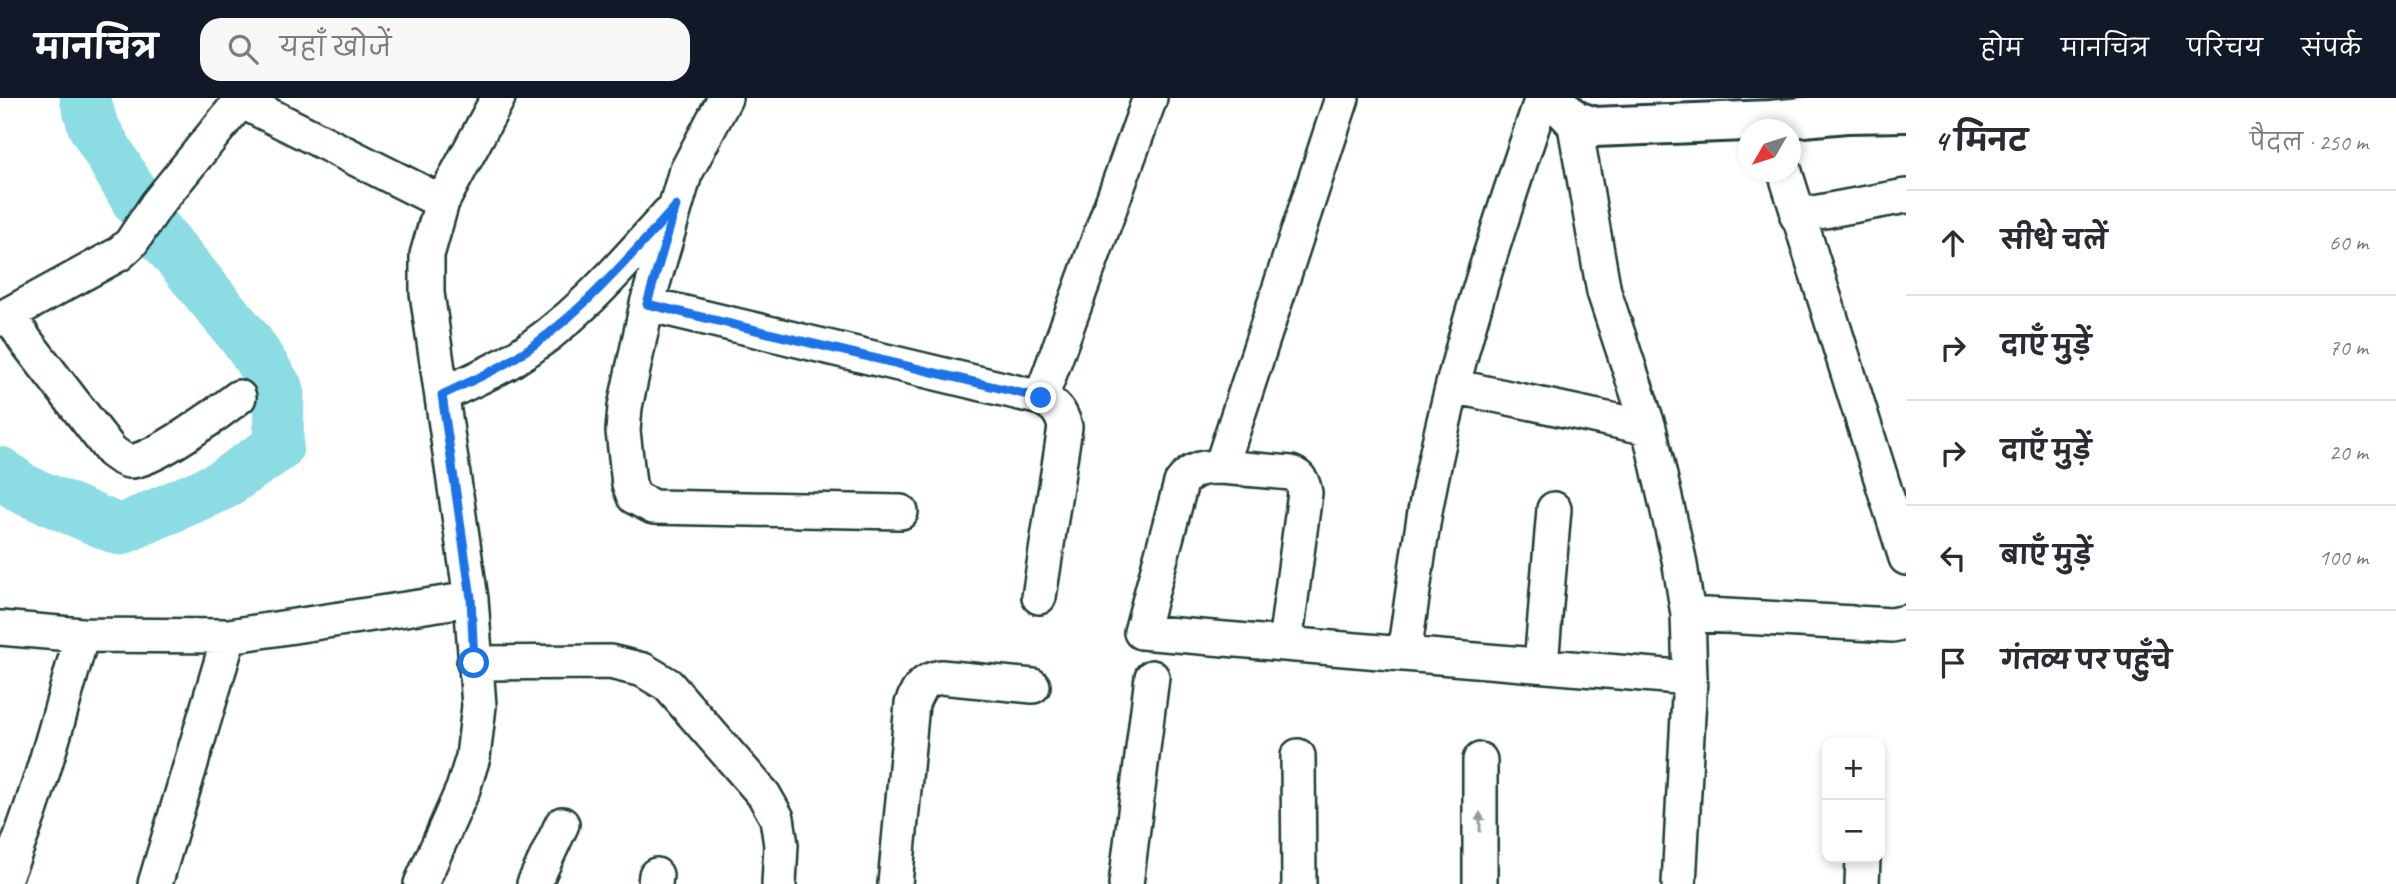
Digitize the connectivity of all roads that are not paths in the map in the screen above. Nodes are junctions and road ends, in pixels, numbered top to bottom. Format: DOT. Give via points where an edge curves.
graph roads {
  1 [pos="498,98"];
  2 [pos="725,98"];
  3 [pos="1150,98"];
  4 [pos="1342,98"];
  5 [pos="1542,98"];
  6 [pos="242,100"];
  7 [pos="1563,109"];
  8 [pos="1906,111"];
  9 [pos="1801,120"];
  10 [pos="1738,125"];
  11 [pos="1788,182"];
  12 [pos="1906,197"];
  13 [pos="443,202"];
  14 [pos="676,206"];
  15 [pos="1797,216"];
  16 [pos="647,304"];
  17 [pos="5,316"];
  18 [pos="1453,386"];
  19 [pos="442,395"];
  20 [pos="239,397"];
  21 [pos="1041,398"];
  22 [pos="1649,428"];
  23 [pos="1221,467"];
  24 [pos="1554,509"];
  25 [pos="901,512"];
  26 [pos="1906,558"];
  27 [pos="1039,597"];
  28 [pos="471,598"];
  29 [pos="1688,614"];
  30 [pos="1906,622"];
  31 [pos="0,628"];
  32 [pos="82,635"];
  33 [pos="229,636"];
  34 [pos="1286,644"];
  35 [pos="1404,654"];
  36 [pos="474,663"];
  37 [pos="1541,666"];
  38 [pos="1152,677"];
  39 [pos="1689,678"];
  40 [pos="1033,686"];
  41 [pos="1298,756"];
  42 [pos="1480,760"];
  43 [pos="562,824"];
  44 [pos="1863,863"];
  45 [pos="2,884"];
  46 [pos="155,884"];
  47 [pos="421,884"];
  48 [pos="534,884"];
  49 [pos="779,884"];
  50 [pos="895,884"];
  51 [pos="1126,884"];
  52 [pos="1299,884"];
  53 [pos="1480,884"];
  54 [pos="1679,884"];
  55 [pos="1862,884"];
  1 -- 13 [label="street"];
  2 -- 14 [label="street" via="685,174"];
  3 -- 21 [label="street"];
  4 -- 23 [label="street"];
  5 -- 18 [label="street" via="1501,217"];
  6 -- 13 [label="street"];
  6 -- 17 [label="street" via="119,254"];
  7 -- 10 [label="street" via="1594,127"];
  7 -- 22 [label="street" via="1604,292"];
  8 -- 9 [label="street"];
  11 -- 15 [label="street"];
  12 -- 15 [label="street"];
  13 -- 19 [label="street" via="428,255 427,280"];
  14 -- 16 [label="street"];
  14 -- 19 [label="street" via="596,295 552,332 509,362"];
  15 -- 26 [label="street"];
  16 -- 21 [label="street"];
  16 -- 25 [label="street" via="623,431 634,497 653,507"];
  17 -- 20 [label="street" via="111,451 130,461 161,449"];
  18 -- 22 [label="street"];
  18 -- 35 [label="street" via="1425,510"];
  19 -- 28 [label="street"];
  21 -- 27 [label="street" via="1055,404 1065,427"];
  22 -- 29 [label="street"];
  23 -- 34 [label="street" via="1291,473 1304,482"];
  23 -- 34 [label="street" via="1198,468 1181,483 1142,632"];
  24 -- 37 [label="street"];
  28 -- 33 [label="street"];
  28 -- 36 [label="street"];
  29 -- 30 [label="street" via="1892,625"];
  29 -- 39 [label="street"];
  31 -- 32 [label="street"];
  32 -- 33 [label="street"];
  32 -- 45 [label="street" via="47,760"];
  33 -- 46 [label="street"];
  34 -- 35 [label="street"];
  35 -- 37 [label="street"];
  36 -- 47 [label="street" via="479,706 473,757"];
  36 -- 49 [label="street" via="610,662 643,670 668,685 764,795 777,818"];
  37 -- 39 [label="street"];
  38 -- 51 [label="street"];
  39 -- 54 [label="street"];
  40 -- 50 [label="street" via="941,677 927,679 917,689"];
  41 -- 52 [label="street"];
  53 -- 42 [label="street, one-way"];
  43 -- 48 [label="street"];
  44 -- 55 [label="street"];
}
